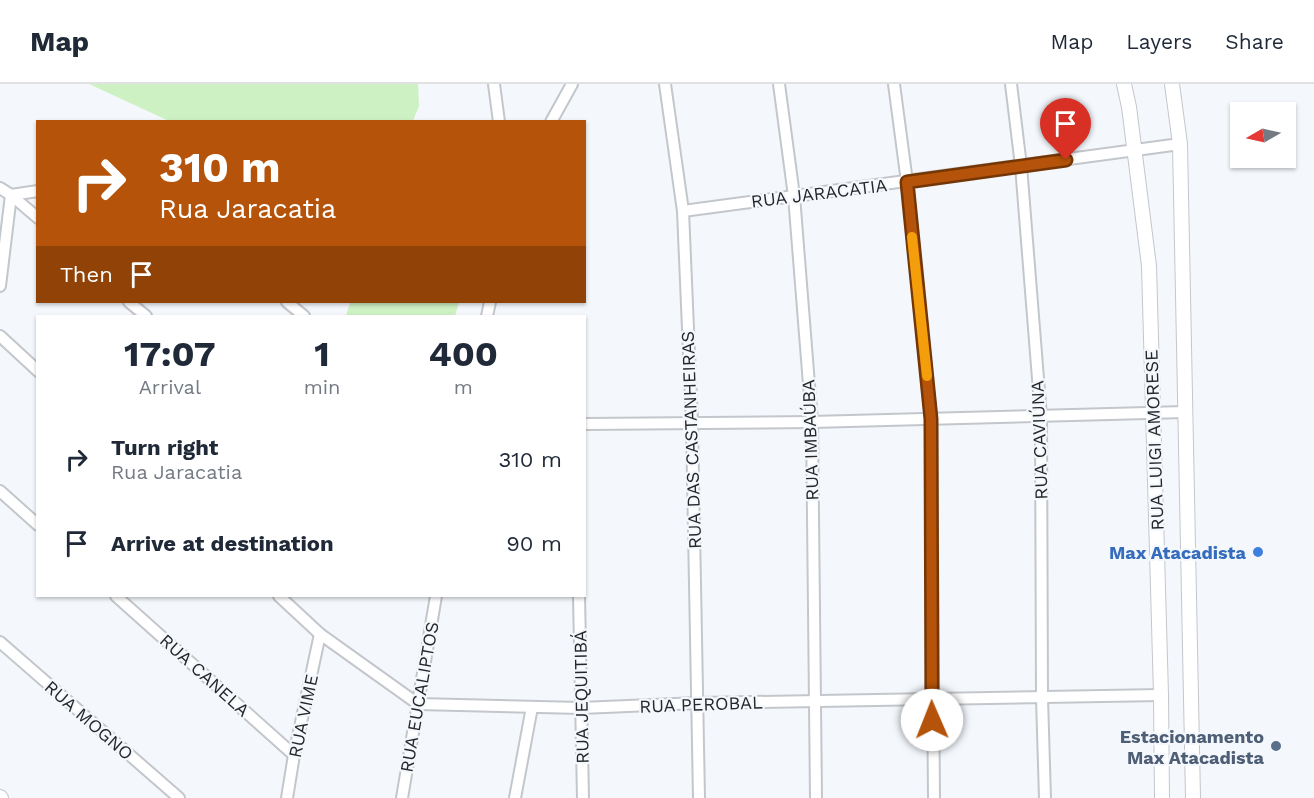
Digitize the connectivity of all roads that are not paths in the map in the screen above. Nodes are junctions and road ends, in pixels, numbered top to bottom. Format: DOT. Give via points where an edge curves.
graph roads {
  1 [pos="494,84"];
  2 [pos="572,84"];
  3 [pos="665,84"];
  4 [pos="779,84"];
  5 [pos="894,84"];
  6 [pos="1011,84"];
  7 [pos="1124,84"];
  8 [pos="1133,84"];
  9 [pos="1172,84"];
  10 [pos="1129,107"];
  11 [pos="499,120"];
  12 [pos="552,120"];
  13 [pos="1180,144"];
  14 [pos="1134,151"];
  15 [pos="1021,166"];
  16 [pos="907,182"];
  17 [pos="0,188"];
  18 [pos="36,191"];
  19 [pos="11,195"];
  20 [pos="794,196"];
  21 [pos="683,211"];
  22 [pos="36,216"];
  23 [pos="0,286"];
  24 [pos="130,303"];
  25 [pos="288,303"];
  26 [pos="145,315"];
  27 [pos="302,315"];
  28 [pos="0,336"];
  29 [pos="36,369"];
  30 [pos="1185,412"];
  31 [pos="1154,413"];
  32 [pos="1041,416"];
  33 [pos="931,419"];
  34 [pos="812,422"];
  35 [pos="692,423"];
  36 [pos="586,424"];
  37 [pos="0,491"];
  38 [pos="36,523"];
  39 [pos="117,597"];
  40 [pos="280,597"];
  41 [pos="436,597"];
  42 [pos="579,597"];
  43 [pos="320,634"];
  44 [pos="0,642"];
  45 [pos="1161,695"];
  46 [pos="1042,698"];
  47 [pos="814,701"];
  48 [pos="932,701"];
  49 [pos="698,703"];
  50 [pos="418,704"];
  51 [pos="532,707"];
  52 [pos="581,708"];
  53 [pos="1161,751"];
  54 [pos="294,755"];
  55 [pos="179,798"];
  56 [pos="287,798"];
  57 [pos="402,798"];
  58 [pos="515,798"];
  59 [pos="583,798"];
  60 [pos="699,798"];
  61 [pos="816,798"];
  62 [pos="934,798"];
  63 [pos="1045,798"];
  64 [pos="1162,798"];
  65 [pos="1169,798"];
  66 [pos="1193,798"];
  1 -- 11 [label="street"];
  2 -- 12 [label="street"];
  3 -- 21 [label="street, RUA DAS CASTANHEIRAS"];
  4 -- 20 [label="street, RUA IMBAÚBA"];
  5 -- 16 [label="street"];
  6 -- 15 [label="street, RUA CAVIÚNA"];
  7 -- 10 [label="street, RUA LUIGI AMORESE"];
  8 -- 10 [label="street"];
  9 -- 13 [label="street, RUA LUIGI AMORESE"];
  10 -- 14 [label="street, RUA LUIGI AMORESE"];
  13 -- 14 [label="street, RUA JARACATIA"];
  13 -- 30 [label="street, RUA LUIGI AMORESE"];
  14 -- 15 [label="street, RUA JARACATIA"];
  14 -- 31 [label="street, RUA LUIGI AMORESE" via="1149,266"];
  15 -- 16 [label="street, RUA JARACATIA"];
  15 -- 32 [label="street, RUA CAVIÚNA"];
  16 -- 20 [label="street, RUA JARACATIA"];
  16 -- 33 [label="street"];
  17 -- 19 [label="street"];
  18 -- 19 [label="street"];
  19 -- 22 [label="street"];
  19 -- 23 [label="street"];
  20 -- 21 [label="street, RUA JARACATIA"];
  20 -- 34 [label="street, RUA IMBAÚBA"];
  21 -- 35 [label="street, RUA DAS CASTANHEIRAS"];
  24 -- 26 [label="street"];
  25 -- 27 [label="street"];
  28 -- 29 [label="street"];
  30 -- 31 [label="street"];
  30 -- 66 [label="street, RUA LUIGI AMORESE"];
  31 -- 32 [label="street"];
  31 -- 45 [label="street, RUA LUIGI AMORESE"];
  32 -- 33 [label="street"];
  32 -- 46 [label="street, RUA CAVIÚNA"];
  33 -- 34 [label="street"];
  33 -- 48 [label="street"];
  34 -- 35 [label="street"];
  34 -- 47 [label="street, RUA IMBAÚBA"];
  35 -- 36 [label="street"];
  35 -- 49 [label="street, RUA DAS CASTANHEIRAS"];
  37 -- 38 [label="street"];
  39 -- 54 [label="street, RUA CANELA"];
  40 -- 43 [label="street"];
  41 -- 50 [label="street, RUA EUCALIPTOS"];
  42 -- 52 [label="street, RUA JEQUITIBÁ"];
  43 -- 50 [label="street"];
  43 -- 54 [label="street, RUA VIME"];
  44 -- 55 [label="street, RUA MOGNO"];
  45 -- 46 [label="street, RUA PEROBAL"];
  45 -- 53 [label="street, RUA LUIGI AMORESE"];
  46 -- 48 [label="street, RUA PEROBAL"];
  46 -- 63 [label="street, RUA CAVIÚNA"];
  47 -- 48 [label="street, RUA PEROBAL"];
  47 -- 49 [label="street, RUA PEROBAL"];
  47 -- 61 [label="street, RUA IMBAÚBA"];
  48 -- 62 [label="street"];
  49 -- 52 [label="street, RUA PEROBAL"];
  49 -- 60 [label="street, RUA DAS CASTANHEIRAS"];
  50 -- 51 [label="street, RUA PEROBAL"];
  50 -- 57 [label="street, RUA EUCALIPTOS"];
  51 -- 52 [label="street, RUA PEROBAL"];
  51 -- 58 [label="street"];
  52 -- 59 [label="street, RUA JEQUITIBÁ"];
  53 -- 64 [label="street, RUA LUIGI AMORESE"];
  53 -- 65 [label="street"];
  54 -- 56 [label="street, RUA VIME"];
}
